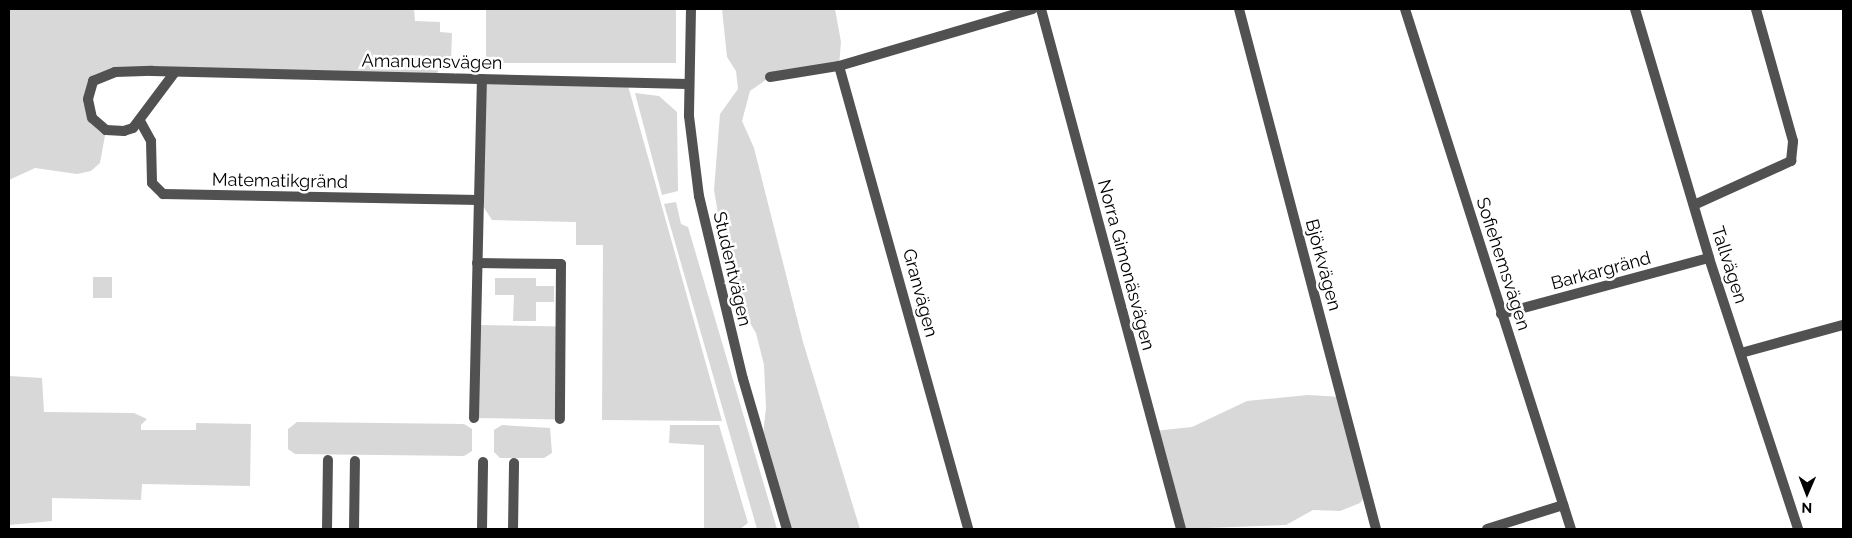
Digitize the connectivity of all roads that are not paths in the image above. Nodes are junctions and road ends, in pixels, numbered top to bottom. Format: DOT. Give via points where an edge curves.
graph roads {
  1 [pos="691,9"];
  2 [pos="1033,9"];
  3 [pos="1041,9"];
  4 [pos="1239,9"];
  5 [pos="1405,9"];
  6 [pos="1635,9"];
  7 [pos="1756,9"];
  8 [pos="839,66"];
  9 [pos="175,72"];
  10 [pos="770,77"];
  11 [pos="482,79"];
  12 [pos="688,84"];
  13 [pos="140,121"];
  14 [pos="479,200"];
  15 [pos="1694,205"];
  16 [pos="1709,258"];
  17 [pos="477,263"];
  18 [pos="1501,314"];
  19 [pos="1843,325"];
  20 [pos="1741,353"];
  21 [pos="474,418"];
  22 [pos="560,419"];
  23 [pos="328,460"];
  24 [pos="354,461"];
  25 [pos="483,462"];
  26 [pos="514,463"];
  27 [pos="1563,505"];
  28 [pos="327,529"];
  29 [pos="354,529"];
  30 [pos="482,529"];
  31 [pos="513,529"];
  32 [pos="787,529"];
  33 [pos="968,529"];
  34 [pos="1181,529"];
  35 [pos="1376,529"];
  36 [pos="1487,529"];
  37 [pos="1571,529"];
  38 [pos="1798,529"];
  1 -- 12 [label="street, Studentvägen"];
  2 -- 8 [label="street"];
  3 -- 34 [label="street, Norra Gimonäsvägen"];
  4 -- 35 [label="street, Björkvägen"];
  5 -- 18 [label="street, Sofiehemsvägen"];
  6 -- 15 [label="street, Tallvägen"];
  7 -- 15 [label="street" via="1794,141 1792,161"];
  8 -- 10 [label="street"];
  8 -- 33 [label="street, Granvägen"];
  9 -- 11 [label="street, Amanuensvägen"];
  9 -- 13 [label="street"];
  9 -- 13 [label="street, Amanuensvägen" via="116,72 93,81 89,110 98,125 106,130 124,131"];
  11 -- 12 [label="street, Amanuensvägen"];
  11 -- 14 [label="street"];
  12 -- 32 [label="street, Studentvägen" via="699,196 717,283"];
  13 -- 14 [label="street, Matematikgränd" via="151,140 152,183 163,194"];
  14 -- 17 [label="street"];
  15 -- 16 [label="street, Tallvägen"];
  16 -- 18 [label="street, Barkargränd"];
  16 -- 20 [label="street, Tallvägen"];
  17 -- 21 [label="street"];
  17 -- 22 [label="street" via="561,264"];
  18 -- 27 [label="street, Sofiehemsvägen"];
  19 -- 20 [label="street"];
  20 -- 38 [label="street, Tallvägen"];
  23 -- 28 [label="street"];
  24 -- 29 [label="street"];
  25 -- 30 [label="street"];
  26 -- 31 [label="street"];
  27 -- 36 [label="street"];
  27 -- 37 [label="street, Sofiehemsvägen"];
}
